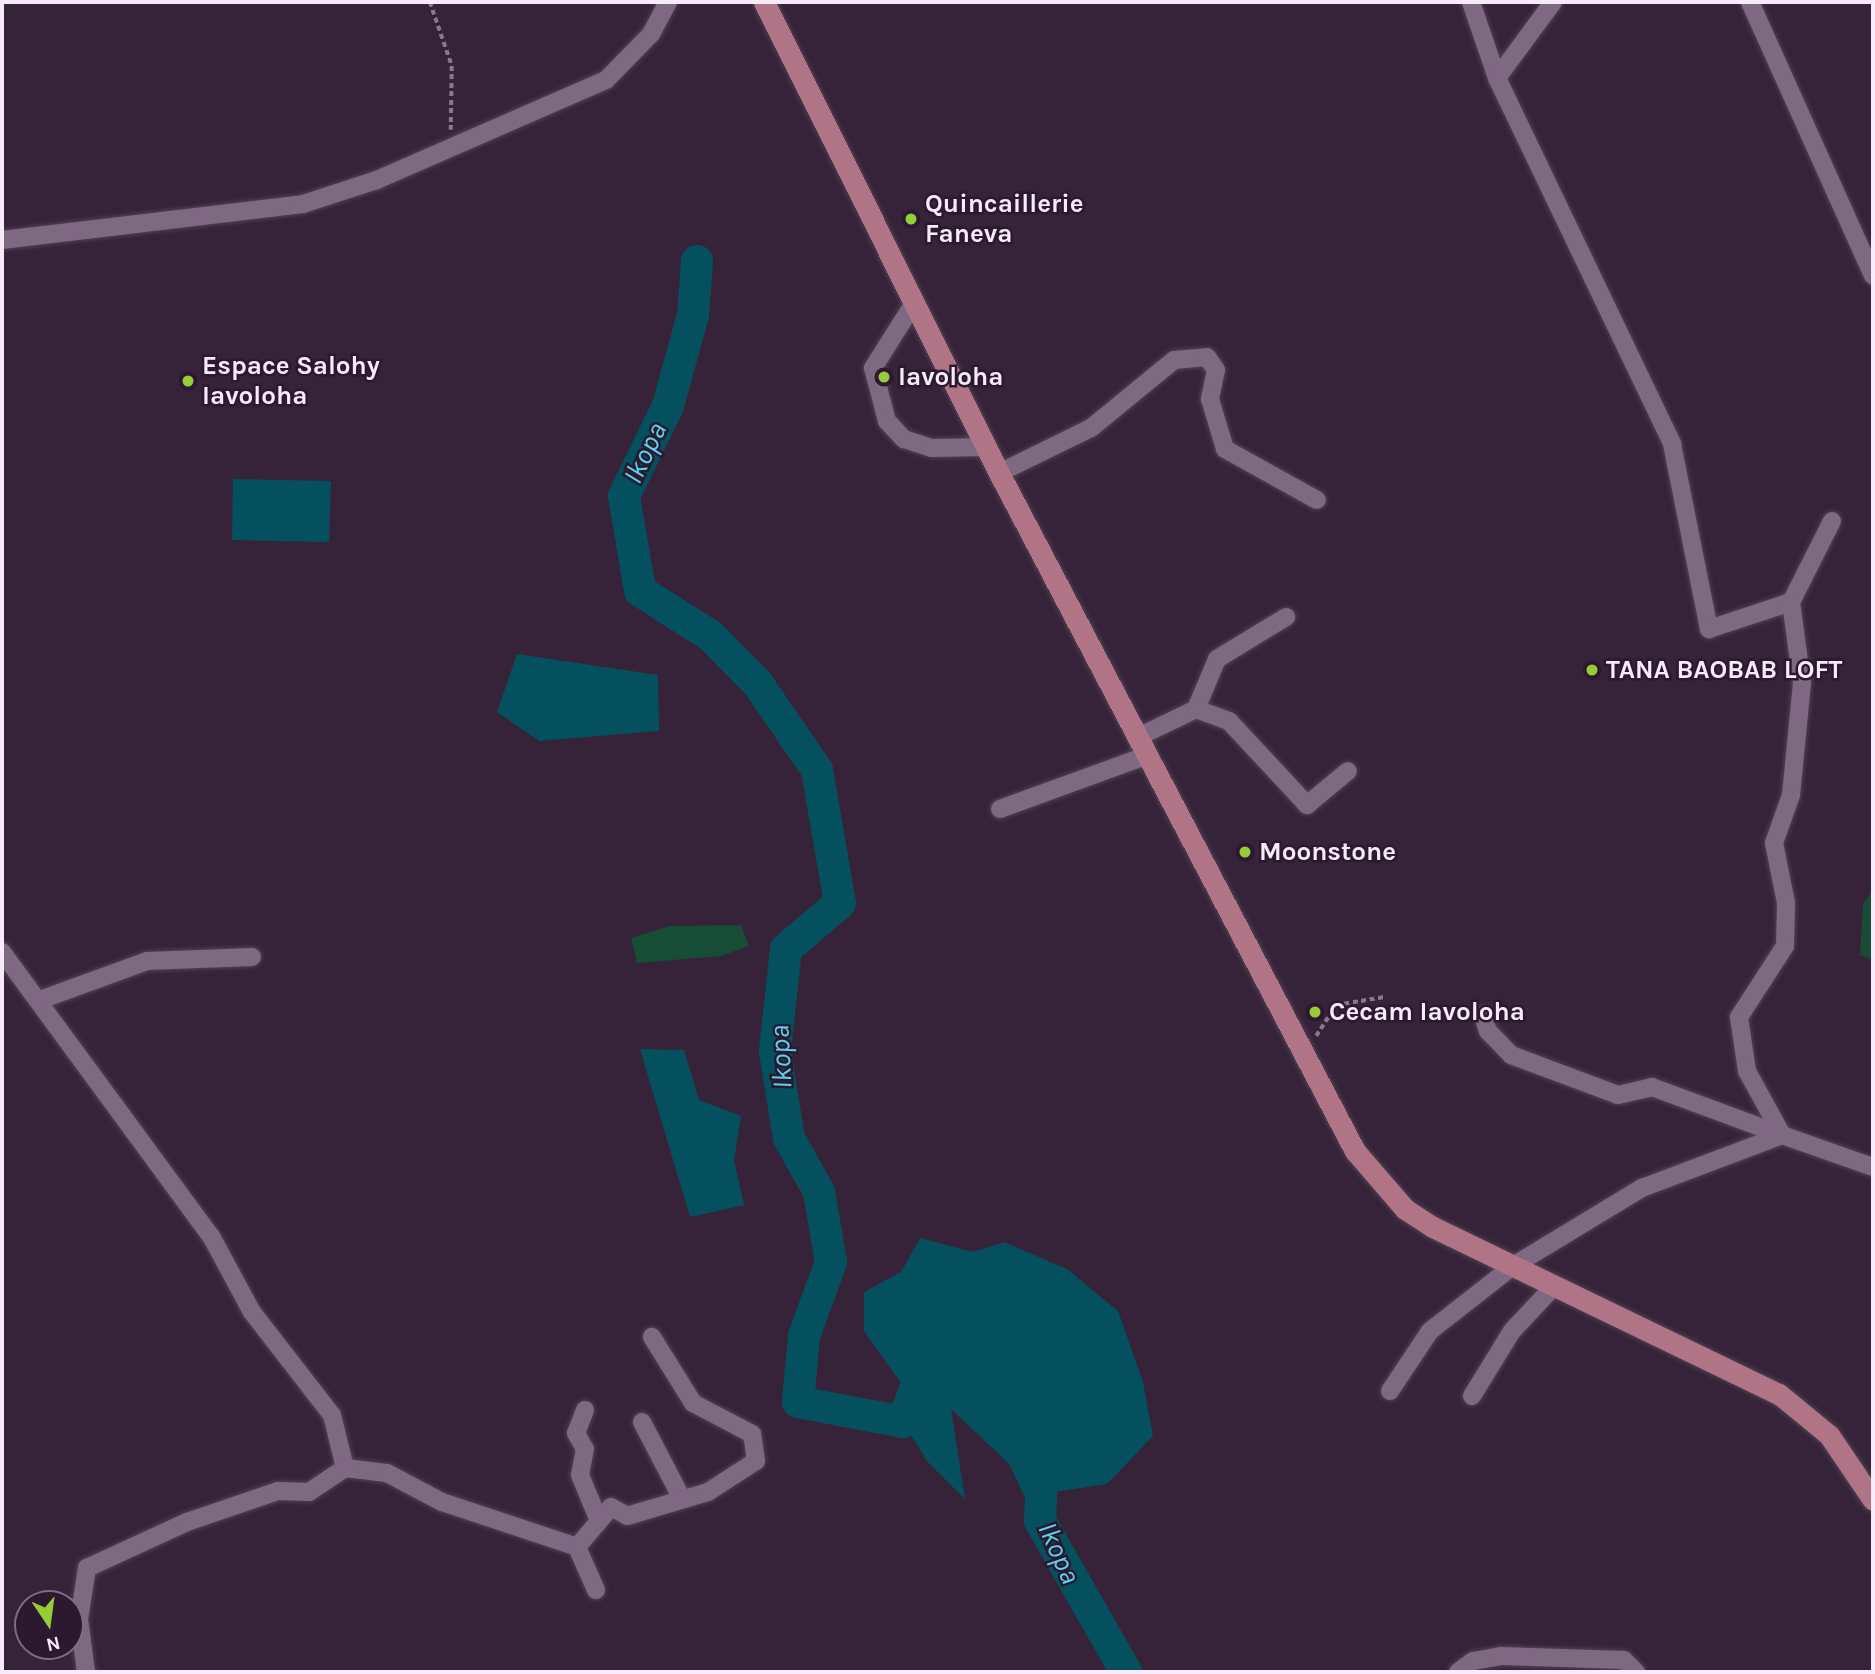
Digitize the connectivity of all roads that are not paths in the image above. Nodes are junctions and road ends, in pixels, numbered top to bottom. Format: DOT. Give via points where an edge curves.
graph roads {
  1 [pos="668,2"];
  2 [pos="764,2"];
  3 [pos="1471,2"];
  4 [pos="1553,2"];
  5 [pos="1750,2"];
  6 [pos="1497,78"];
  7 [pos="2,240"];
  8 [pos="1873,276"];
  9 [pos="914,303"];
  10 [pos="986,447"];
  11 [pos="999,473"];
  12 [pos="1317,500"];
  13 [pos="1832,521"];
  14 [pos="1791,602"];
  15 [pos="1286,617"];
  16 [pos="1196,709"];
  17 [pos="1144,746"];
  18 [pos="1348,771"];
  19 [pos="1000,809"];
  20 [pos="2,952"];
  21 [pos="251,957"];
  22 [pos="40,1000"];
  23 [pos="1483,1015"];
  24 [pos="1782,1135"];
  25 [pos="1873,1167"];
  26 [pos="1513,1266"];
  27 [pos="1555,1285"];
  28 [pos="652,1337"];
  29 [pos="1390,1391"];
  30 [pos="1472,1396"];
  31 [pos="585,1410"];
  32 [pos="642,1422"];
  33 [pos="345,1468"];
  34 [pos="680,1495"];
  35 [pos="1873,1500"];
  36 [pos="597,1516"];
  37 [pos="577,1547"];
  38 [pos="596,1590"];
  39 [pos="86,1672"];
  40 [pos="1458,1672"];
  41 [pos="1636,1672"];
  1 -- 7 [label="street" via="651,34 606,80 451,150 303,204"];
  2 -- 9 [label="main road"];
  3 -- 6 [label="street"];
  4 -- 6 [label="street"];
  5 -- 8 [label="street"];
  6 -- 14 [label="street" via="1672,444 1709,629"];
  9 -- 10 [label="main road"];
  9 -- 10 [label="street" via="873,368 887,421 904,439 932,448"];
  10 -- 11 [label="main road"];
  11 -- 12 [label="street" via="1091,428 1174,360 1207,357 1216,370 1210,398 1225,449"];
  11 -- 17 [label="main road"];
  13 -- 14 [label="street"];
  14 -- 24 [label="street" via="1802,683 1791,795 1774,843 1786,903 1785,946 1739,1017 1747,1071"];
  15 -- 16 [label="street" via="1217,659"];
  16 -- 17 [label="street"];
  16 -- 18 [label="street" via="1229,721 1307,805"];
  17 -- 19 [label="street"];
  17 -- 26 [label="main road" via="1377,1180 1433,1227"];
  20 -- 22 [label="street"];
  21 -- 22 [label="street" via="147,961"];
  22 -- 33 [label="street" via="211,1236 252,1312 332,1415"];
  23 -- 24 [label="street" via="1488,1031 1511,1055 1618,1095 1652,1087"];
  24 -- 25 [label="street"];
  24 -- 26 [label="street" via="1642,1188"];
  26 -- 27 [label="main road"];
  26 -- 29 [label="street" via="1430,1331"];
  27 -- 30 [label="street" via="1512,1331"];
  27 -- 35 [label="main road" via="1779,1394 1829,1435"];
  28 -- 34 [label="street" via="664,1367 694,1403 752,1434 756,1461 708,1492"];
  31 -- 36 [label="street" via="576,1433 585,1449 580,1475"];
  32 -- 34 [label="street"];
  33 -- 37 [label="street" via="387,1473 442,1502"];
  33 -- 39 [label="street" via="309,1492 278,1491 213,1513 87,1568 79,1619"];
  34 -- 36 [label="street" via="627,1516 611,1507"];
  36 -- 37 [label="street"];
  37 -- 38 [label="street"];
  40 -- 41 [label="street" via="1472,1661 1501,1656 1624,1660"];
}
